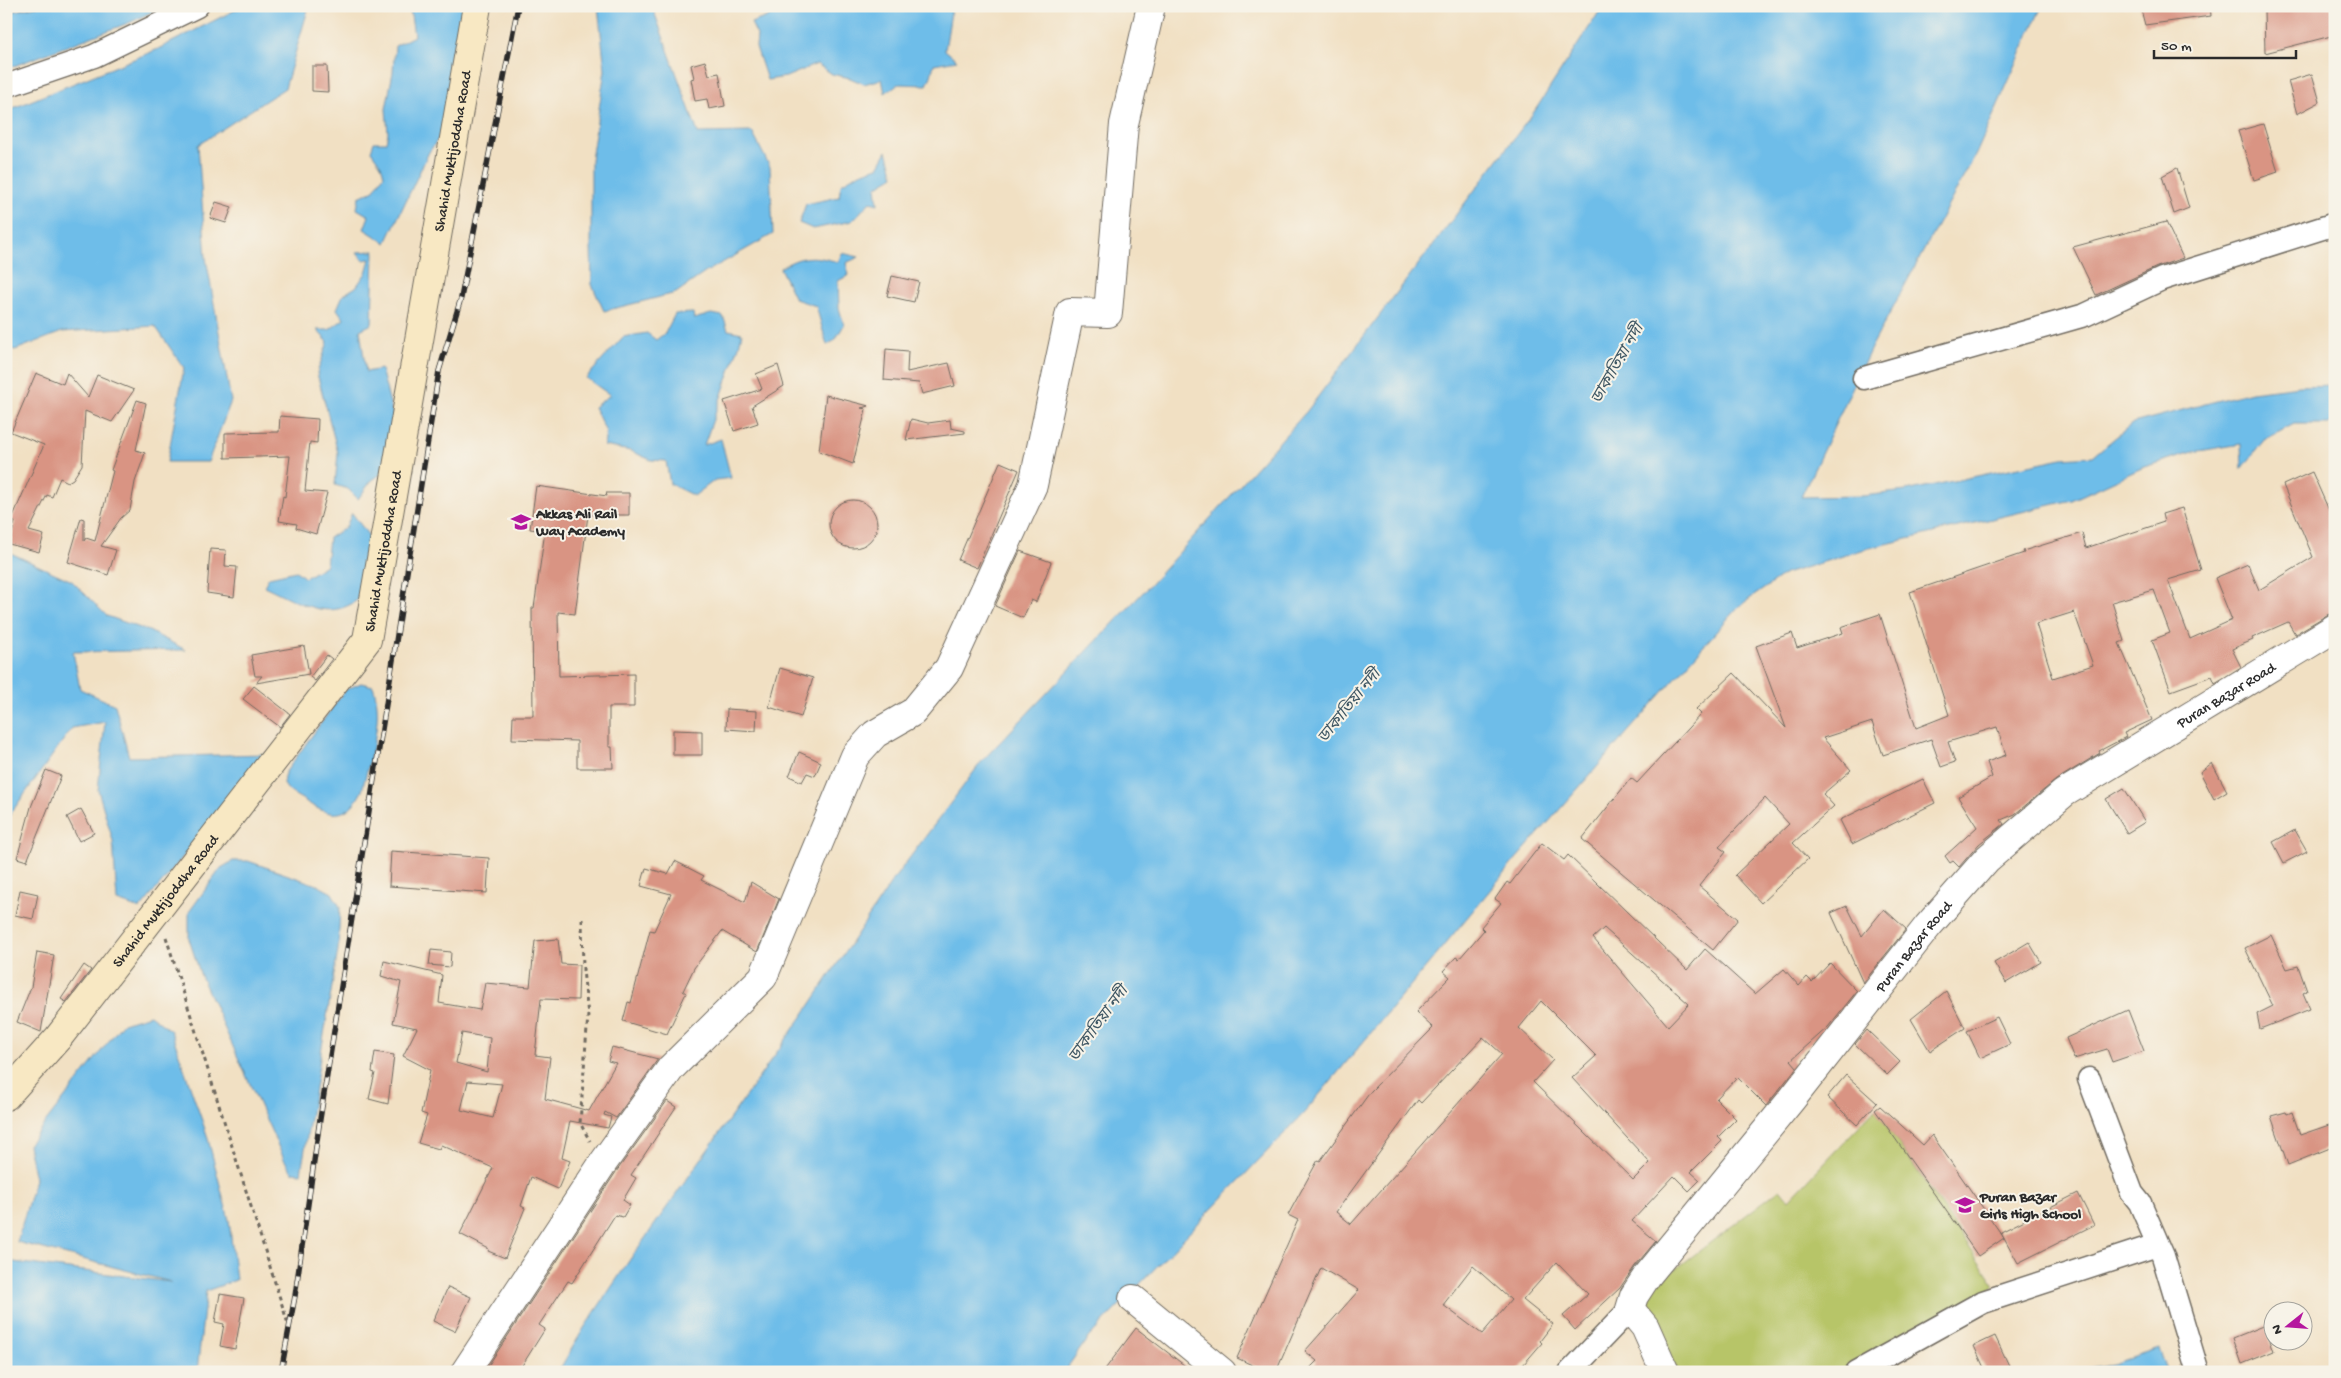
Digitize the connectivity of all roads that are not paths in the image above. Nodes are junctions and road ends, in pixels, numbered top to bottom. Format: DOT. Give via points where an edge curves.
graph roads {
  1 [pos="197,6"];
  2 [pos="477,6"];
  3 [pos="1151,6"];
  4 [pos="6,86"];
  5 [pos="2335,224"];
  6 [pos="1864,378"];
  7 [pos="2335,628"];
  8 [pos="2089,1079"];
  9 [pos="6,1096"];
  10 [pos="2157,1245"];
  11 [pos="1132,1299"];
  12 [pos="1630,1309"];
  13 [pos="465,1372"];
  14 [pos="1222,1372"];
  15 [pos="1570,1372"];
  16 [pos="1665,1372"];
  17 [pos="1857,1372"];
  18 [pos="2198,1372"];
  1 -- 4 [label="street" via="94,56"];
  2 -- 9 [label="main road, Shahid Muktijoddha Road" via="367,640 58,1038"];
  3 -- 13 [label="street" via="1124,124 1108,313 1070,312 1033,485 949,668 913,712 875,734 855,756 762,977 671,1068 603,1163"];
  5 -- 6 [label="street" via="2162,279 2085,315"];
  7 -- 12 [label="street, Puran Bazar Road" via="2064,793 1987,859 1928,926 1647,1276"];
  8 -- 10 [label="street" via="2132,1193 2140,1203"];
  10 -- 17 [label="street" via="1983,1302"];
  10 -- 18 [label="street"];
  11 -- 14 [label="street"];
  12 -- 15 [label="street"];
  12 -- 16 [label="street" via="1645,1327"];
}
